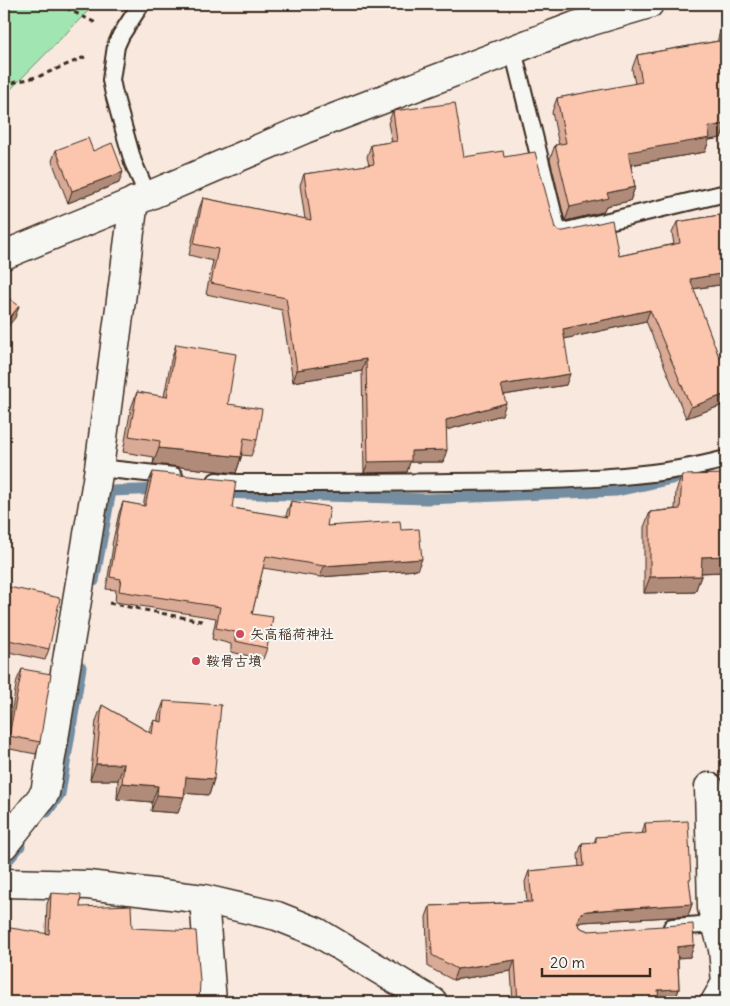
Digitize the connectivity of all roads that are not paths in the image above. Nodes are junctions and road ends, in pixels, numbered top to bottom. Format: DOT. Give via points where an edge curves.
graph roads {
  1 [pos="141,4"];
  2 [pos="649,4"];
  3 [pos="513,50"];
  4 [pos="726,193"];
  5 [pos="141,199"];
  6 [pos="4,255"];
  7 [pos="726,459"];
  8 [pos="99,468"];
  9 [pos="718,787"];
  10 [pos="4,845"];
  11 [pos="4,883"];
  12 [pos="204,899"];
  13 [pos="717,924"];
  14 [pos="660,928"];
  15 [pos="212,1002"];
  16 [pos="433,1002"];
  17 [pos="715,1002"];
  1 -- 5 [label="lane" via="119,41 111,80"];
  2 -- 3 [label="street" via="576,26"];
  3 -- 4 [label="lane" via="558,233"];
  3 -- 5 [label="street" via="305,129"];
  5 -- 6 [label="street"];
  5 -- 8 [label="street"];
  7 -- 8 [label="lane" via="699,466 590,479 384,483 236,483"];
  8 -- 10 [label="street" via="44,793"];
  9 -- 13 [label="street" via="712,908"];
  11 -- 12 [label="street" via="88,885"];
  12 -- 15 [label="street"];
  12 -- 16 [label="street" via="277,916 317,932"];
  13 -- 14 [label="lane"];
  13 -- 17 [label="street" via="726,983"];
}
